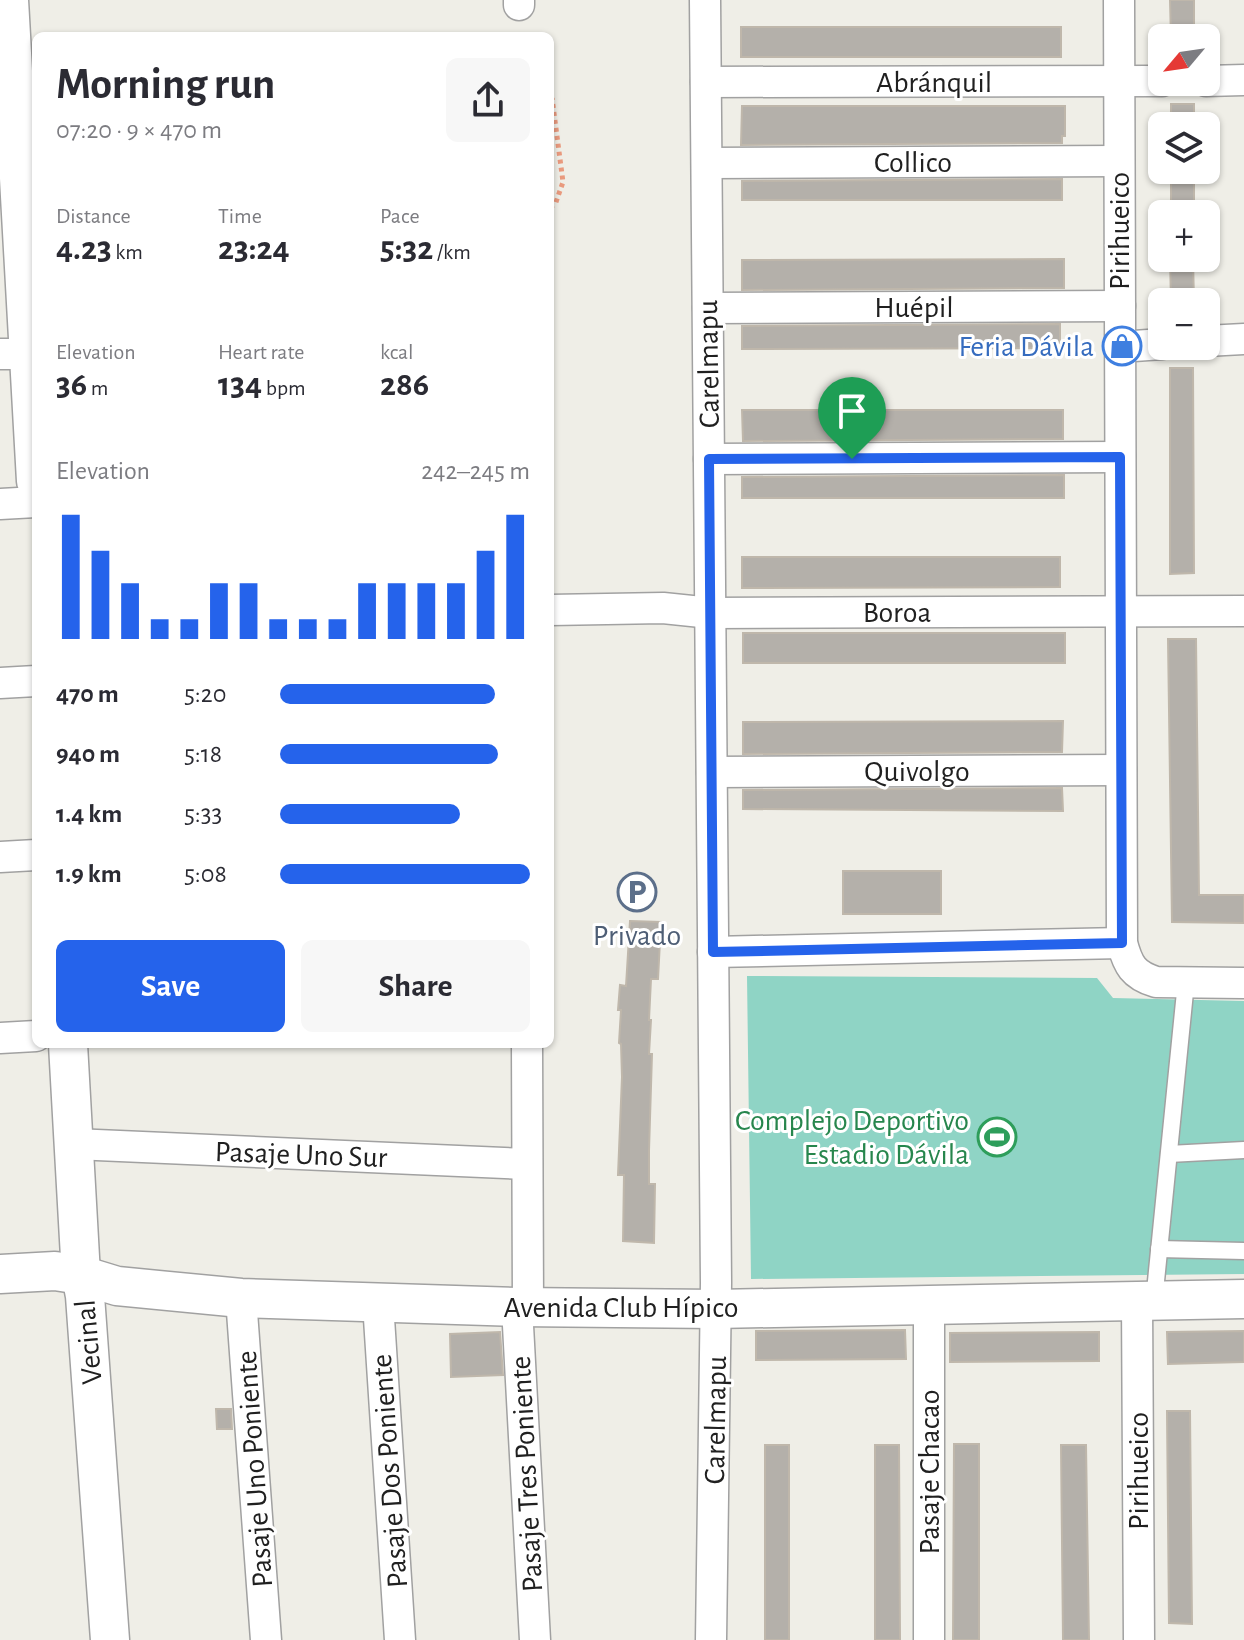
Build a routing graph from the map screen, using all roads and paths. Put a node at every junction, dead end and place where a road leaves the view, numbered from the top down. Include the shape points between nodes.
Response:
1 (9, 0) edge
2 (705, 0) edge
3 (1119, 0) edge
4 (1244, 80) edge
5 (1119, 81) junction
6 (1148, 81) edge
7 (1220, 81) edge
8 (706, 82) junction
9 (26, 106) edge
10 (554, 113) edge
11 (1119, 161) junction
12 (9, 163) edge
13 (707, 163) junction
14 (554, 205) edge
15 (1120, 306) junction
16 (708, 308) junction
17 (1244, 339) edge
18 (1220, 340) edge
19 (1148, 345) edge
20 (1120, 347) junction
21 (14, 354) edge
22 (1120, 457) junction
23 (32, 458) edge
24 (709, 459) junction
25 (32, 502) edge
26 (0, 504) edge
27 (554, 610) edge
28 (1121, 611) junction
29 (1244, 611) edge
30 (711, 613) junction
31 (32, 681) edge
32 (0, 683) edge
33 (1121, 770) junction
34 (712, 772) junction
35 (32, 855) edge
36 (0, 857) edge
37 (1122, 943) junction
38 (713, 952) junction
39 (1186, 982) junction
40 (1244, 983) edge
41 (32, 1036) edge
42 (0, 1038) edge
43 (68, 1048) edge
44 (527, 1048) edge
45 (74, 1144) junction
46 (1244, 1150) edge
47 (1169, 1154) junction
48 (527, 1164) junction
49 (1159, 1249) junction
50 (1244, 1251) edge
51 (0, 1274) edge
52 (81, 1275) junction
53 (241, 1298) junction
54 (1244, 1299) edge
55 (1146, 1301) junction
56 (378, 1303) junction
57 (929, 1305) junction
58 (522, 1307) junction
59 (716, 1309) junction
60 (110, 1640) edge
61 (266, 1640) edge
62 (400, 1640) edge
63 (535, 1640) edge
64 (711, 1640) edge
65 (929, 1640) edge
66 (1139, 1640) edge

1 - 9 street
2 - 8 street, Carelmapu
3 - 5 street, Pirihueico
4 - 7 street
5 - 6 street, Abránquil
5 - 8 street, Abránquil
5 - 11 street, Pirihueico
8 - 13 street, Carelmapu
9 - 12 street
10 - 14 path via 563,182
11 - 13 street, Collico
11 - 15 street, Pirihueico
12 - 21 street
13 - 16 street, Carelmapu
15 - 16 street, Huépil
15 - 20 street, Pirihueico
16 - 24 street, Carelmapu
17 - 18 street
19 - 20 street
20 - 22 street, Pirihueico
21 - 23 street
22 - 24 street
22 - 28 street, Pirihueico
24 - 30 street, Carelmapu
25 - 26 street
27 - 30 street, Boroa via 663,608
28 - 29 street, Boroa
28 - 30 street, Boroa
28 - 33 street, Pirihueico
30 - 34 street, Carelmapu
31 - 32 street
33 - 34 street, Quivolgo
33 - 37 street, Pirihueico
34 - 38 street, Carelmapu
35 - 36 street
37 - 38 street
37 - 39 street via 1131,969 1143,978
38 - 59 street, Carelmapu
39 - 40 street
39 - 47 lane
41 - 42 street
43 - 45 street, Vecinal
44 - 48 street, Pasaje Tres Poniente
45 - 48 street, Pasaje Uno Sur
45 - 52 street, Vecinal
46 - 47 lane
47 - 49 lane
48 - 58 street, Pasaje Tres Poniente
49 - 50 lane
49 - 55 lane
51 - 52 street, Avenida Club Hípico
52 - 53 street, Avenida Club Hípico via 117,1286
52 - 60 street, Vecinal
53 - 56 street, Avenida Club Hípico
53 - 61 street, Pasaje Uno Poniente
54 - 55 street, Avenida Club Hípico
55 - 57 street, Avenida Club Hípico
55 - 66 street, Pirihueico
56 - 58 street, Avenida Club Hípico
56 - 62 street, Pasaje Dos Poniente
57 - 59 street, Avenida Club Hípico
57 - 65 street, Pasaje Chacao
58 - 59 street, Avenida Club Hípico
58 - 63 street, Pasaje Tres Poniente
59 - 64 street, Carelmapu

